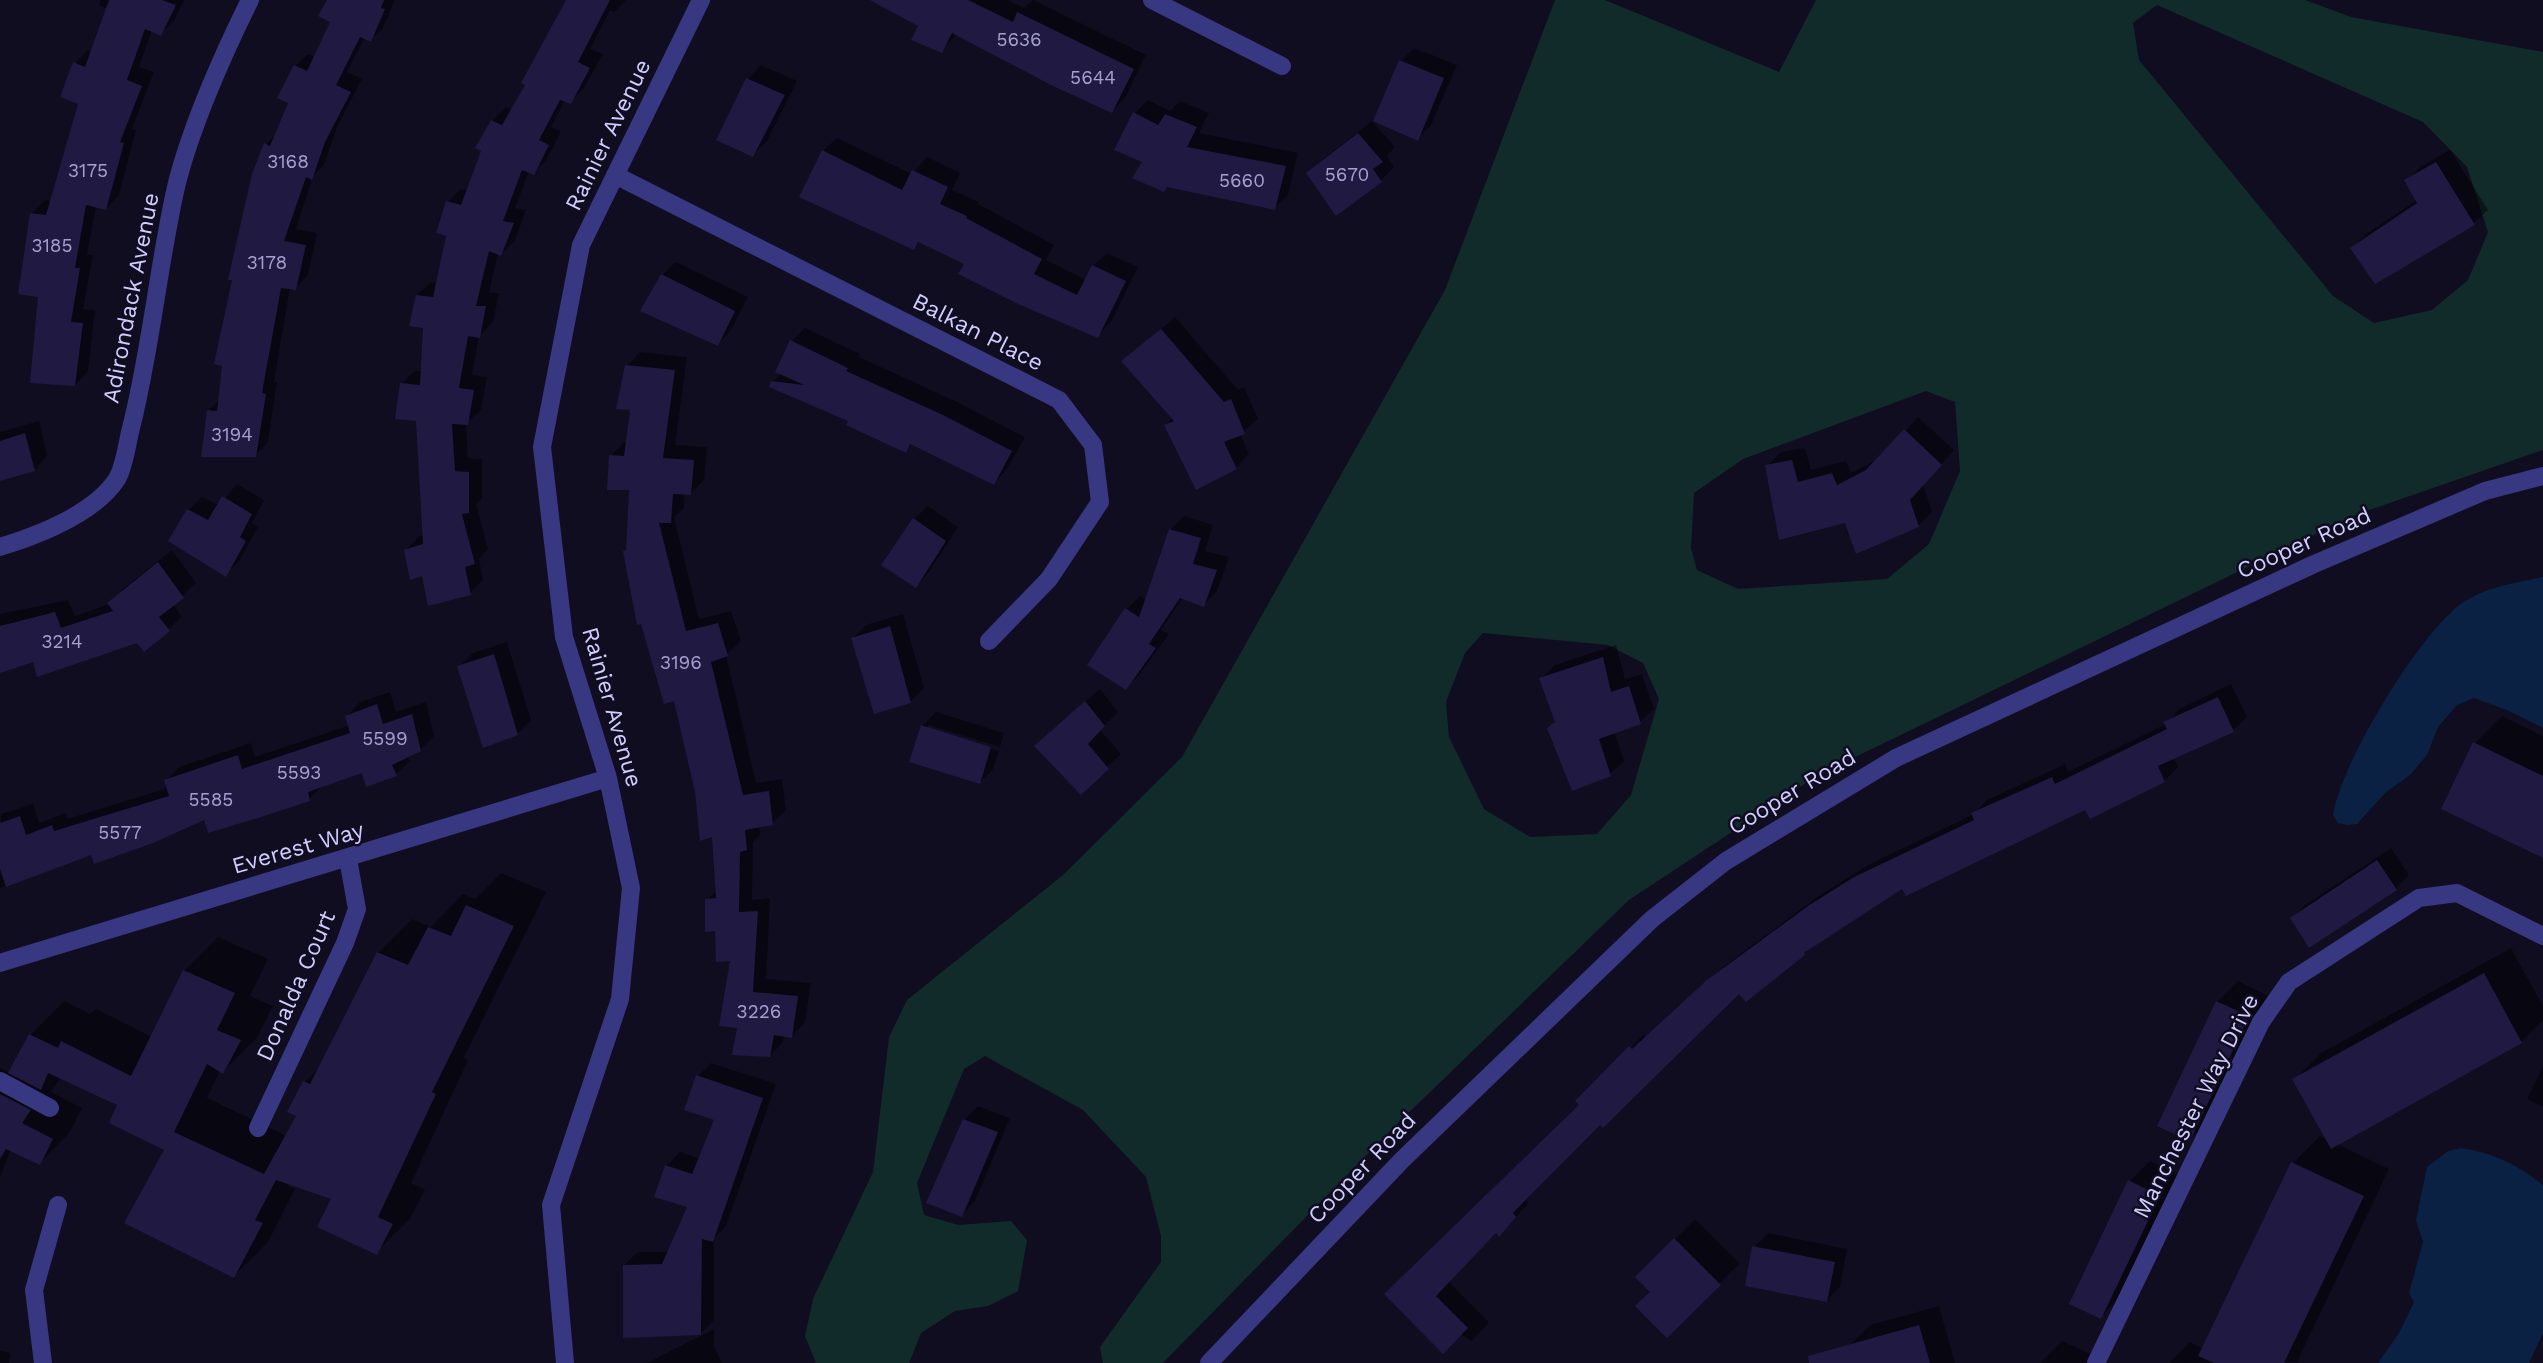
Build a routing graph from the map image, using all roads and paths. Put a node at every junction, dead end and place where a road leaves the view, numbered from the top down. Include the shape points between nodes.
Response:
1 (250, 0) edge
2 (702, 0) edge
3 (1152, 0) edge
4 (1282, 66) dead end
5 (615, 175) junction
6 (2543, 477) edge
7 (0, 547) edge
8 (989, 641) dead end
9 (608, 778) junction
10 (348, 859) junction
11 (2543, 936) edge
12 (0, 963) edge
13 (0, 1081) edge
14 (50, 1108) dead end
15 (258, 1128) dead end
16 (58, 1205) dead end
17 (43, 1363) edge
18 (565, 1363) edge
19 (1209, 1363) edge
20 (2096, 1363) edge

1 - 7 street, Adirondack Avenue via 201,113 176,188 141,389 118,477 96,504 30,538
2 - 5 street, Rainier Avenue
3 - 4 street
5 - 8 street, Balkan Place via 1059,400 1093,445 1100,502 1049,579
5 - 9 street, Rainier Avenue via 581,246 542,447 564,636
6 - 19 street, Cooper Road via 2473,496 1957,729 1896,758 1726,861 1652,919 1422,1141
9 - 10 street, Everest Way
9 - 18 street, Rainier Avenue via 631,888 620,999 551,1205
10 - 12 street, Everest Way
10 - 15 street, Donalda Court via 357,909
11 - 20 street, Manchester Way Drive via 2457,893 2419,898 2289,982 2261,1022
13 - 14 street
16 - 17 street via 34,1290

